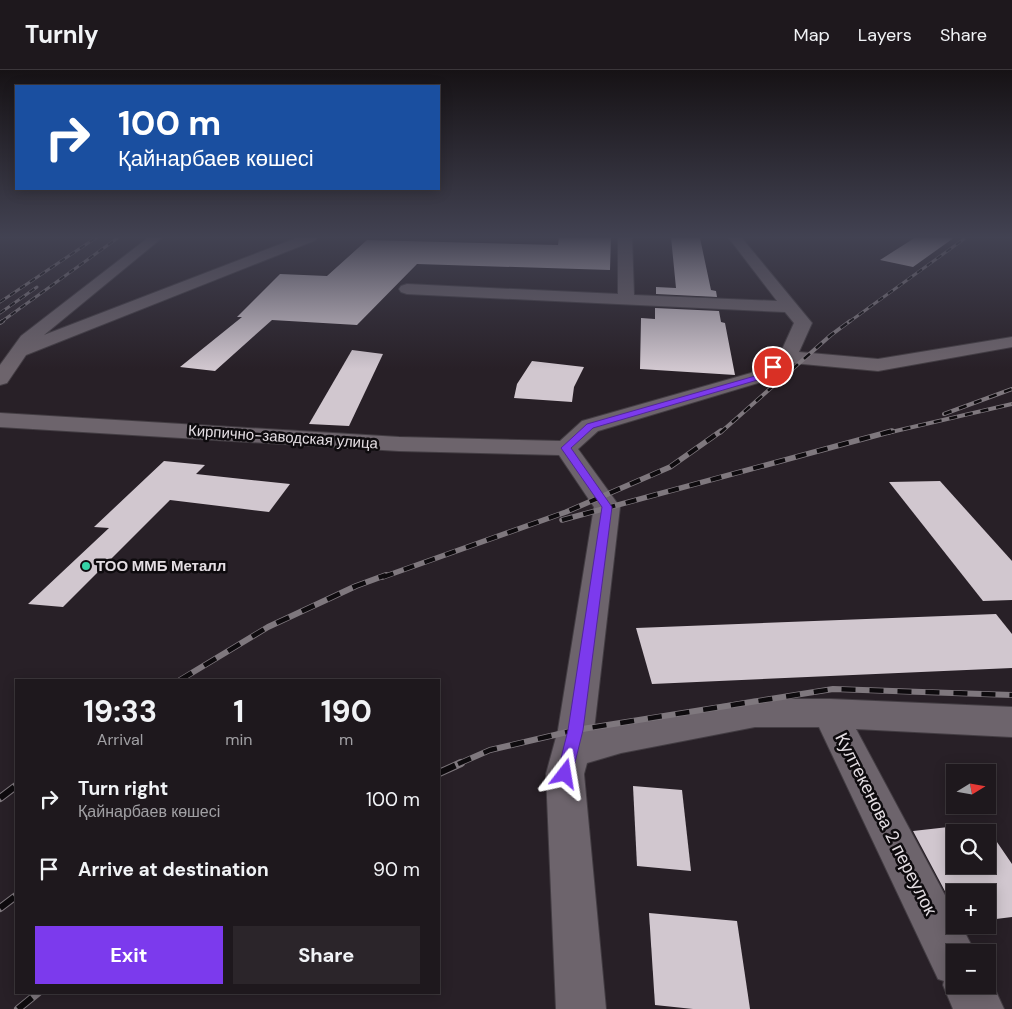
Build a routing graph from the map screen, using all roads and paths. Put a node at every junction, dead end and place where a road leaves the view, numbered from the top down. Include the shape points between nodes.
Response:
1 (102, 281) edge
2 (199, 281) edge
3 (626, 281) edge
4 (769, 281) edge
5 (407, 289) dead end
6 (626, 299) junction
7 (790, 307) junction
8 (1012, 342) edge
9 (20, 351) junction
10 (788, 357) junction
11 (0, 379) edge
12 (0, 420) edge
13 (566, 448) junction
14 (830, 713) junction
15 (1012, 722) edge
16 (568, 763) junction
17 (946, 944) edge
18 (971, 994) edge
19 (581, 1009) edge
20 (979, 1009) edge

1 - 9 street via 27,340
2 - 9 street
3 - 6 street
4 - 7 street
5 - 6 street
6 - 7 street
7 - 10 street via 803,323
8 - 10 street via 878,365
9 - 11 street
10 - 13 street via 758,377 590,426
12 - 13 street, Кирпично-заводская улица via 399,444
13 - 16 street via 607,507 576,730
14 - 15 street
14 - 16 street via 755,713 621,738
14 - 17 street, Култекенова 2 переулок
16 - 19 street
18 - 20 street

